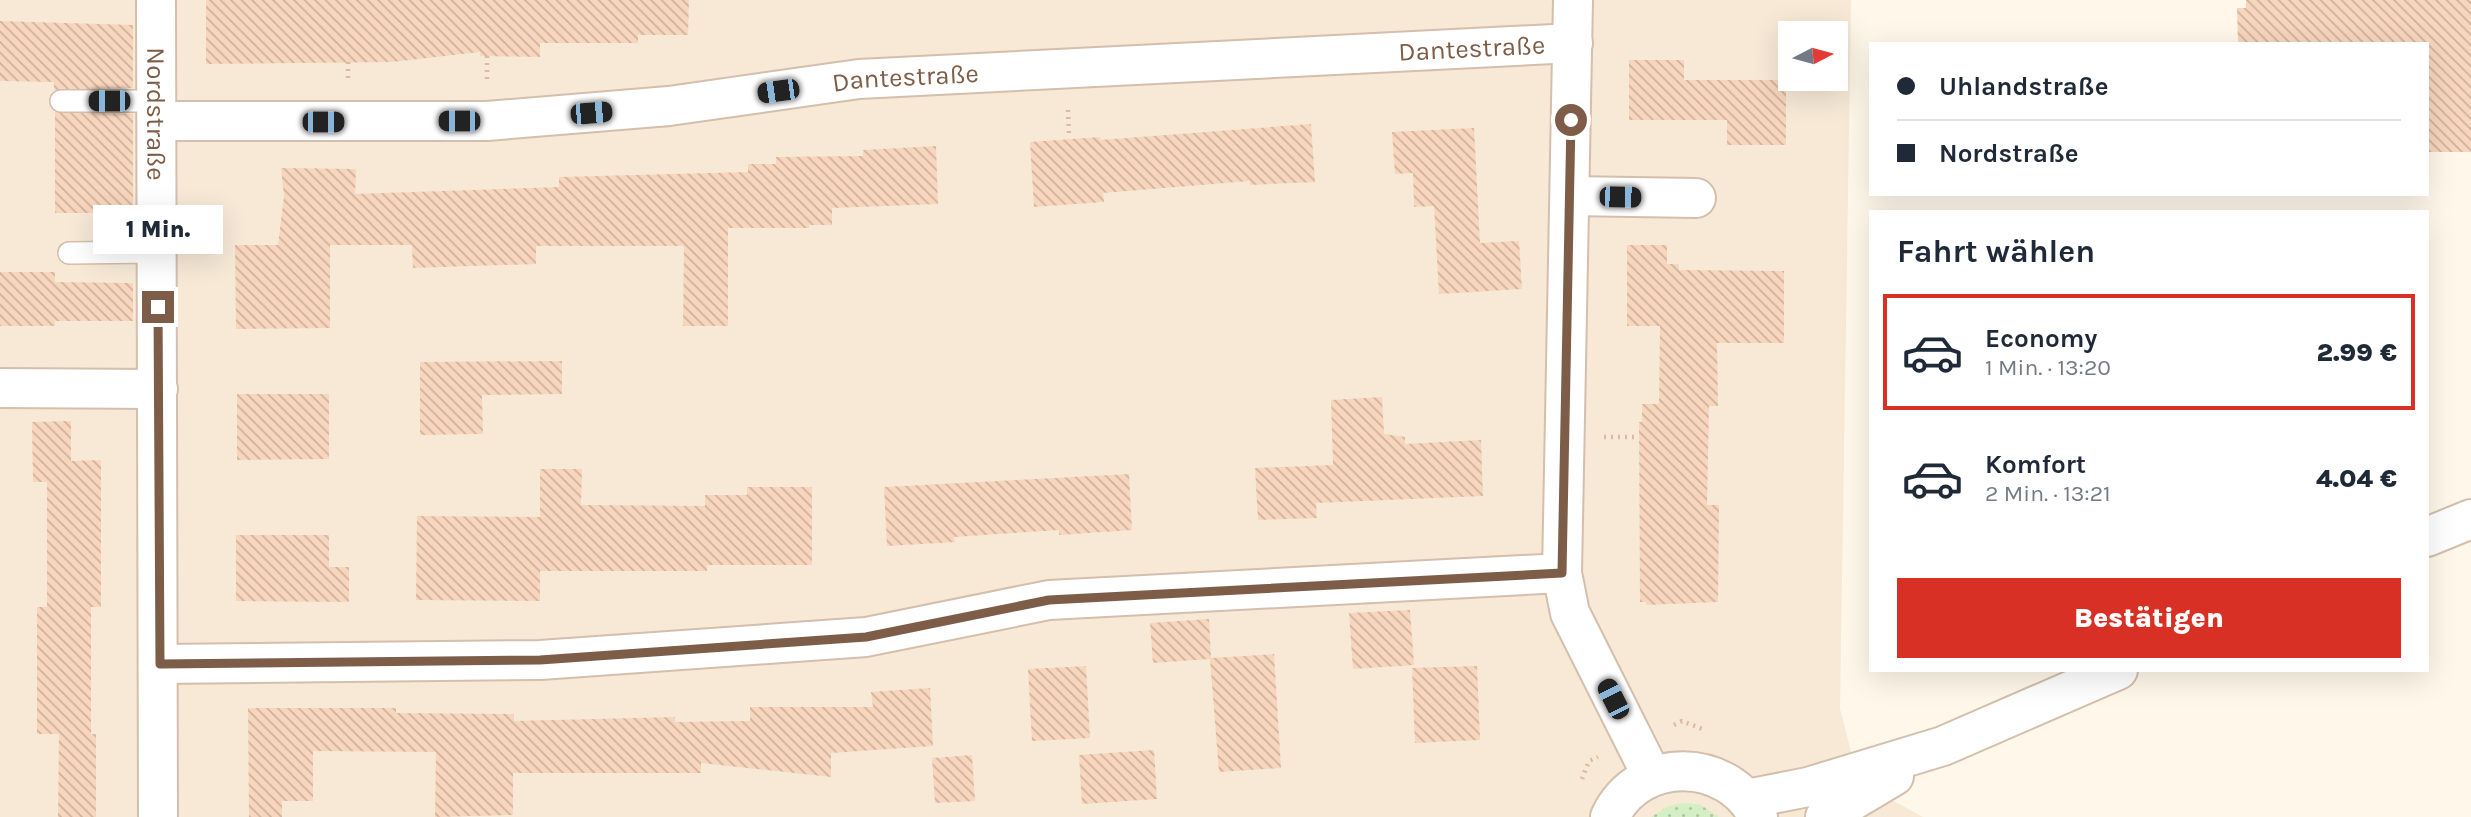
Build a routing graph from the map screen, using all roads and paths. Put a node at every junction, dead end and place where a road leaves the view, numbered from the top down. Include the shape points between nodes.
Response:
1 (156, 0) edge
2 (1573, 0) edge
3 (1573, 43) junction
4 (61, 101) dead end
5 (157, 111) junction
6 (1570, 196) junction
7 (1696, 198) dead end
8 (157, 252) junction
9 (69, 253) dead end
10 (0, 388) edge
11 (158, 389) junction
12 (2471, 519) edge
13 (2429, 536) edge
14 (1562, 573) junction
15 (160, 664) junction
16 (2113, 672) edge
17 (1717, 734) dead end
18 (1635, 742) junction
19 (1943, 746) junction
20 (1652, 776) junction
21 (1580, 786) dead end
22 (1753, 808) edge
23 (158, 817) edge
24 (1610, 817) edge
25 (1825, 817) edge

1 - 5 street, Nordstraße
2 - 3 street
3 - 5 street, Dantestraße via 859,79 669,106 487,121
3 - 6 street
4 - 5 lane
5 - 8 street, Nordstraße
6 - 7 street
6 - 14 street
8 - 9 lane
8 - 11 street, Nordstraße
10 - 11 street
11 - 15 street, Nordstraße
12 - 13 street
14 - 15 street via 1049,600 866,637 540,660
14 - 18 street via 1570,613
15 - 23 street, Nordstraße
16 - 19 street
17 - 18 path via 1682,721
18 - 20 street
18 - 21 path via 1589,761
19 - 22 street
19 - 25 street
20 - 22 street via 1677,770 1703,772 1727,782
20 - 24 street via 1631,788

